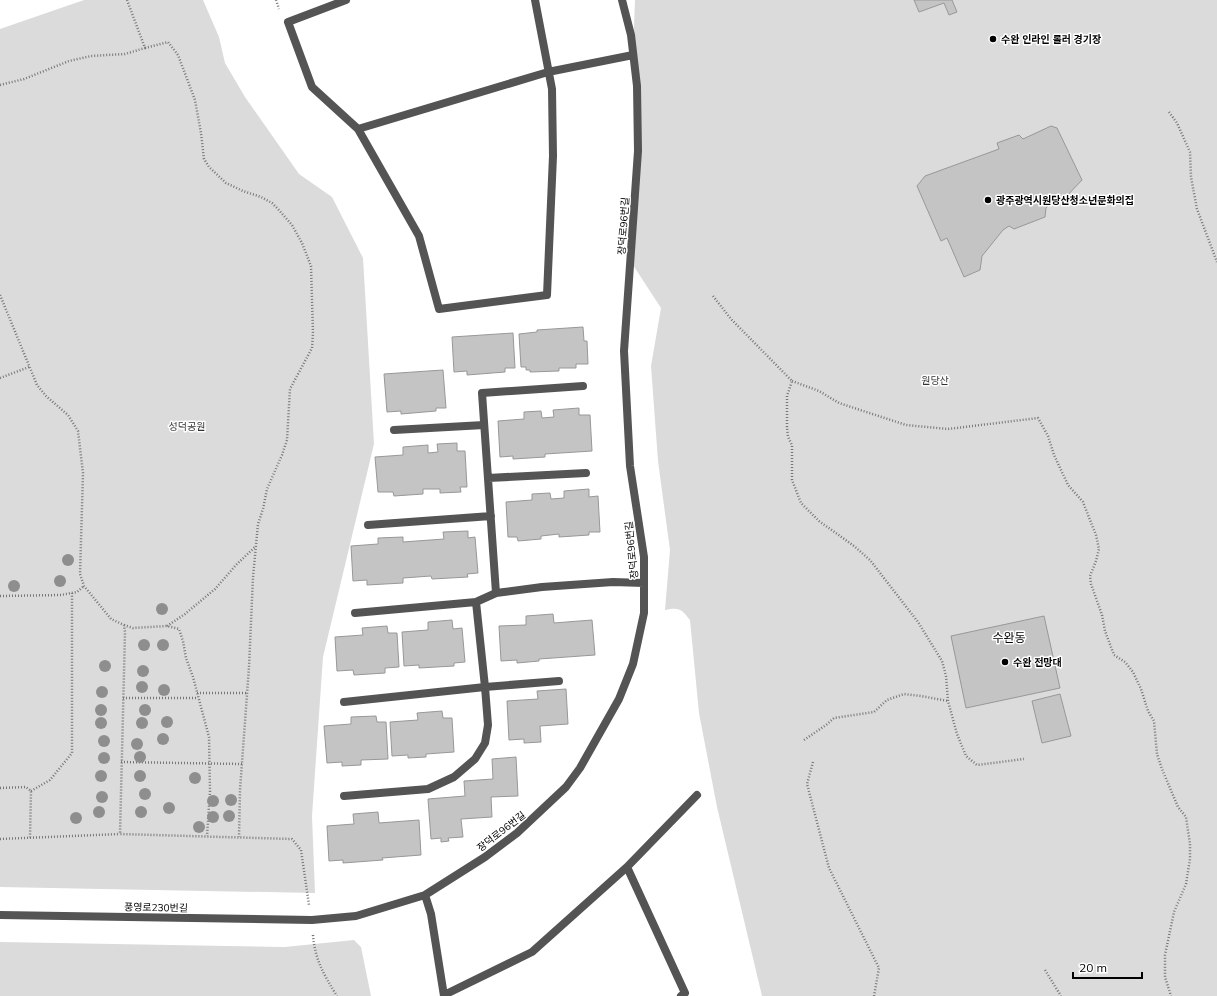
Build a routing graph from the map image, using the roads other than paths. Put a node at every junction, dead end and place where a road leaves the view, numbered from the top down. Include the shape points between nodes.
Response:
1 (346, 0) edge
2 (535, 0) edge
3 (622, 0) edge
4 (633, 55) junction
5 (548, 72) junction
6 (358, 130) junction
7 (583, 386) dead end
8 (484, 425) junction
9 (394, 430) dead end
10 (586, 474) dead end
11 (488, 478) junction
12 (490, 516) junction
13 (368, 525) dead end
14 (644, 583) junction
15 (496, 593) junction
16 (476, 602) junction
17 (355, 613) dead end
18 (558, 681) dead end
19 (485, 686) junction
20 (344, 702) dead end
21 (697, 795) dead end
22 (344, 796) dead end
23 (628, 867) junction
24 (425, 895) junction
25 (0, 915) edge
26 (312, 920) joint
27 (444, 996) edge
28 (681, 996) edge

1 - 6 street via 288,22 312,88
2 - 5 street
3 - 4 street, 장덕로96번길
4 - 5 street
4 - 14 street, 장덕로96번길 via 637,86 638,151 624,351 630,466 644,558
5 - 6 street
5 - 6 street via 552,89 553,156 546,295 439,309 419,236
7 - 8 street via 482,393
8 - 9 street
8 - 11 street
10 - 11 street
11 - 12 street
12 - 13 street
12 - 15 street
14 - 15 street via 613,582
14 - 24 street, 장덕로96번길 via 644,613 634,664 619,699 580,768 566,787 517,833 486,857
15 - 16 street
16 - 17 street
16 - 19 street
18 - 19 street
19 - 20 street
19 - 22 street via 488,725 485,743 475,759 454,777 428,789
21 - 23 street
23 - 27 street via 532,952
23 - 28 street via 685,993
24 - 26 street, 장덕로96번길 via 356,916
24 - 27 street via 431,914
25 - 26 street, 풍영로230번길

